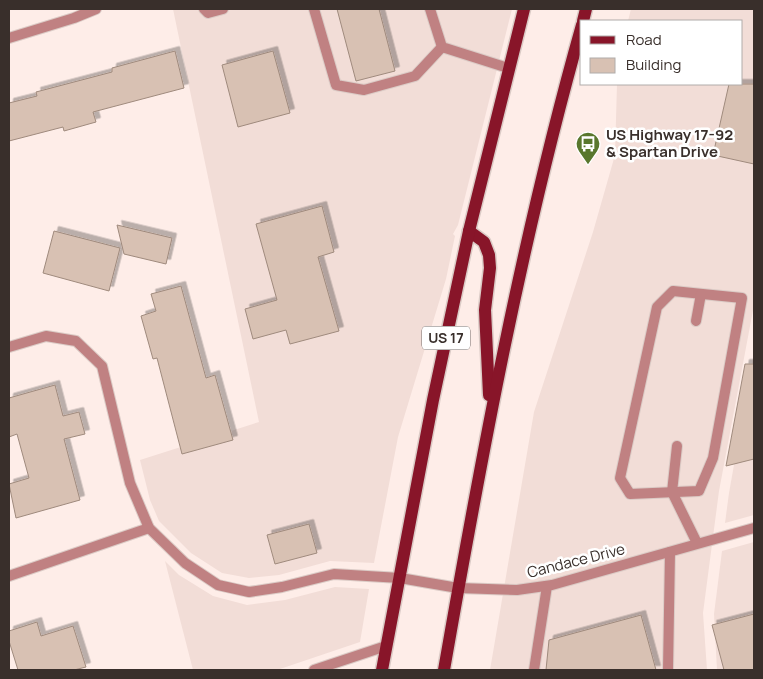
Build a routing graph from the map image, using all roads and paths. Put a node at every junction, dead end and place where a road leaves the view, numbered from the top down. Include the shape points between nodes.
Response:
1 (96, 9) edge
2 (204, 9) edge
3 (223, 9) edge
4 (314, 9) edge
5 (430, 9) edge
6 (524, 9) edge
7 (580, 31) edge
8 (9, 38) edge
9 (442, 47) junction
10 (508, 68) junction
11 (469, 231) junction
12 (701, 294) junction
13 (696, 320) dead end
14 (9, 347) edge
15 (490, 413) junction
16 (677, 446) dead end
17 (672, 492) junction
18 (149, 528) junction
19 (754, 528) edge
20 (697, 543) junction
21 (670, 552) junction
22 (9, 576) edge
23 (400, 578) junction
24 (547, 586) junction
25 (458, 588) junction
26 (386, 646) junction
27 (314, 670) edge
28 (382, 670) edge
29 (444, 670) edge
30 (534, 670) edge
31 (668, 670) edge

1 - 8 street
2 - 3 street via 208,13
4 - 9 street via 336,85 364,90 414,76
5 - 9 street
6 - 10 main road, US 17
7 - 15 main road via 532,219
9 - 10 street
10 - 11 main road, US 17
11 - 15 main road via 484,242 489,256 485,310
11 - 23 main road, US 17
12 - 13 street
12 - 17 street via 742,298 714,458 699,491
12 - 17 street via 674,290 657,308 620,478 630,494
14 - 18 street via 46,336 76,341 102,366 130,483
15 - 25 main road
16 - 17 street
17 - 20 street
18 - 22 street
18 - 23 street, Candace Drive via 185,564 218,585 249,592 282,588 334,574
19 - 20 street, Candace Drive
20 - 21 street, Candace Drive
21 - 24 street, Candace Drive
21 - 31 street
23 - 25 street, Candace Drive
23 - 26 main road, US 17
24 - 25 street, Candace Drive via 517,590
24 - 30 street
25 - 29 main road
26 - 27 street
26 - 28 main road, US 17

